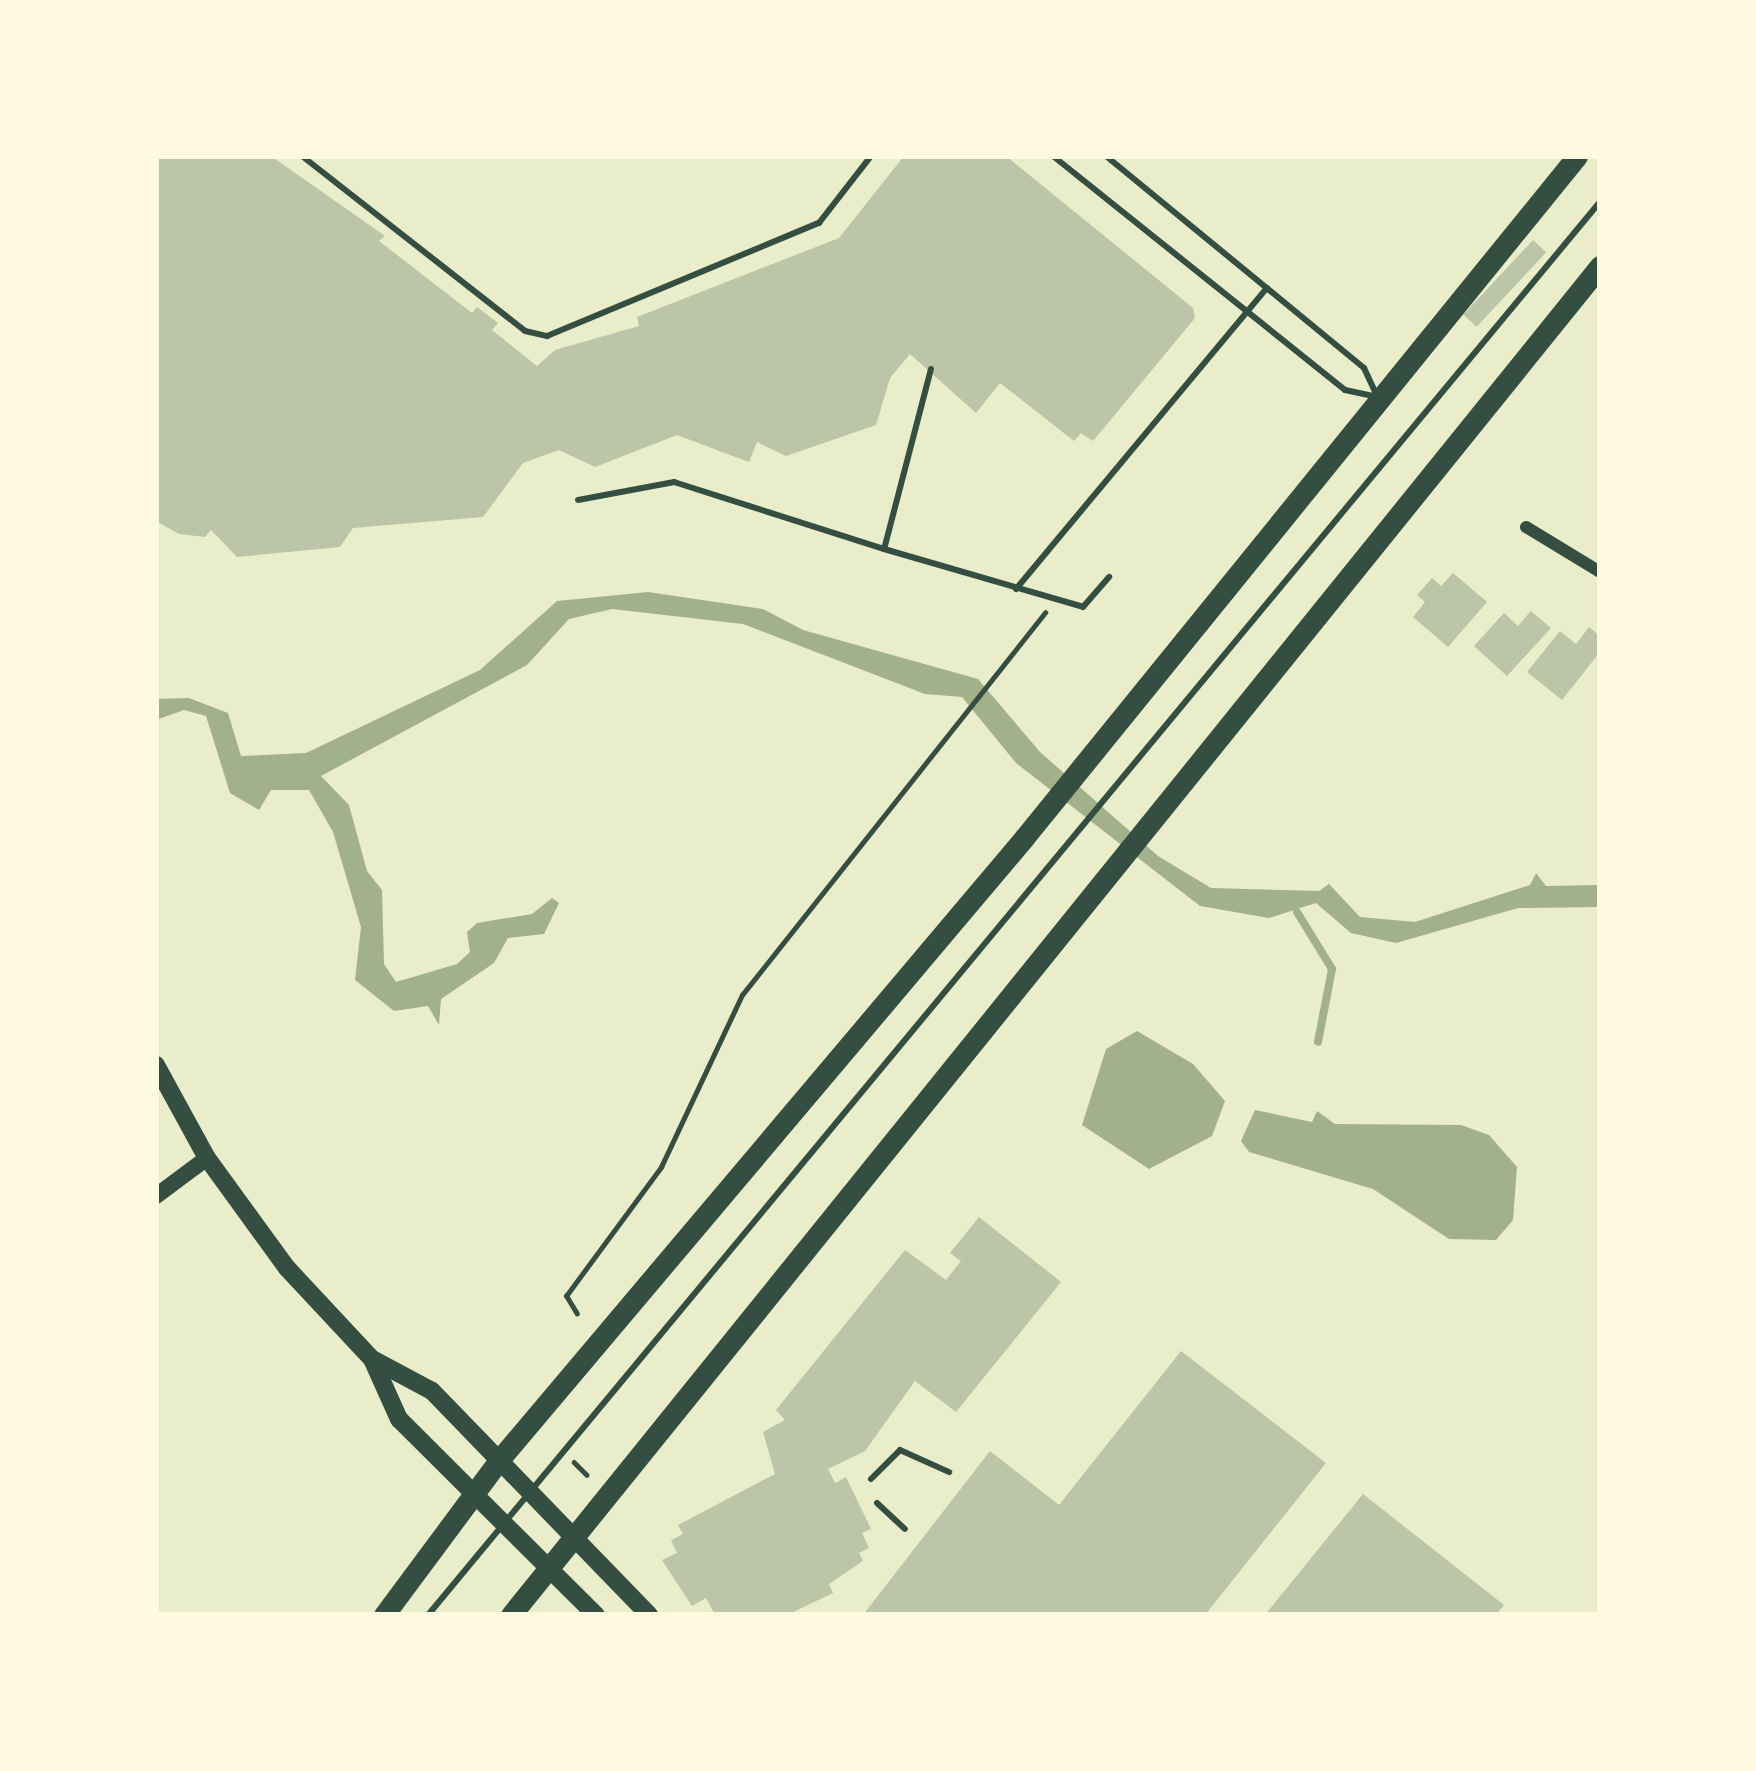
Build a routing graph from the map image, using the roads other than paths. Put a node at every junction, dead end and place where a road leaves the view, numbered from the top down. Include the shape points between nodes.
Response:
1 (302, 156) edge
2 (871, 156) edge
3 (1053, 156) edge
4 (1106, 156) edge
5 (1577, 156) edge
6 (1600, 202) edge
7 (1600, 266) edge
8 (1267, 288) junction
9 (1248, 312) junction
10 (931, 369) dead end
11 (1377, 397) junction
12 (578, 500) dead end
13 (1526, 526) dead end
14 (884, 549) junction
15 (1600, 572) edge
16 (1109, 577) dead end
17 (1016, 589) junction
18 (156, 1065) edge
19 (207, 1158) junction
20 (156, 1196) edge
21 (372, 1359) junction
22 (500, 1460) junction
23 (949, 1472) dead end
24 (871, 1479) dead end
25 (527, 1488) junction
26 (476, 1495) junction
27 (877, 1503) dead end
28 (501, 1520) junction
29 (905, 1528) dead end
30 (569, 1534) junction
31 (545, 1567) junction
32 (384, 1615) edge
33 (428, 1615) edge
34 (511, 1615) edge
35 (596, 1615) edge
36 (649, 1615) edge

1 - 2 lane via 525,331 548,336 819,223
3 - 9 lane
4 - 8 lane
5 - 11 main road
6 - 25 lane
7 - 30 main road via 1099,894
8 - 9 lane
8 - 11 lane via 1364,368
9 - 11 lane via 1346,390
9 - 17 lane
10 - 14 lane
11 - 22 main road via 1024,838
12 - 14 lane via 674,482
13 - 15 street
14 - 17 lane
16 - 17 lane via 1084,607
18 - 19 main road
19 - 20 street
19 - 21 main road via 248,1222
21 - 22 main road via 432,1391
21 - 26 main road via 399,1419
22 - 25 main road
22 - 26 main road
23 - 24 lane via 900,1450
25 - 28 lane
25 - 30 main road
26 - 28 main road
26 - 32 main road
27 - 29 lane
28 - 31 main road
28 - 33 lane
30 - 31 main road
30 - 36 main road
31 - 34 main road
31 - 35 main road

